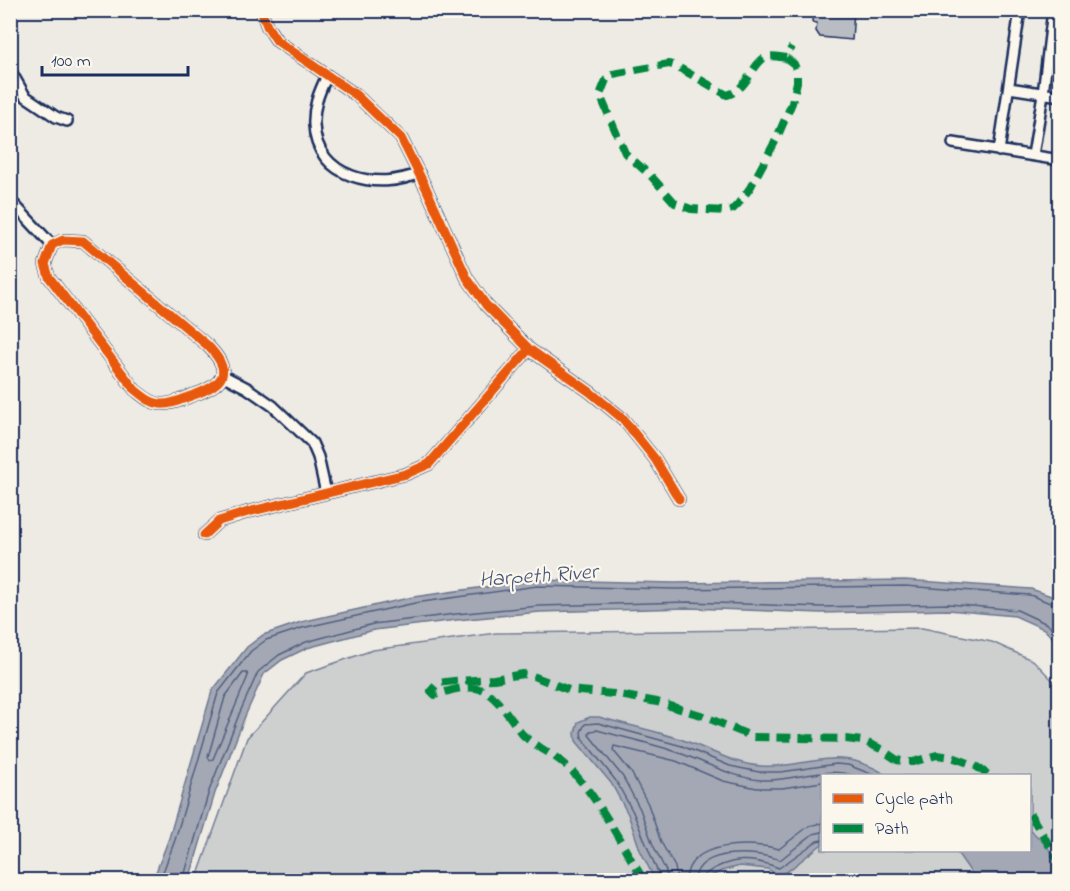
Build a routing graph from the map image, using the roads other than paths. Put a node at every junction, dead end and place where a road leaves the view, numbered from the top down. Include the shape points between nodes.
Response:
1 (261, 10) edge
2 (1020, 10) edge
3 (1053, 10) edge
4 (10, 70) edge
5 (327, 76) junction
6 (1009, 88) junction
7 (1043, 94) junction
8 (1059, 96) edge
9 (67, 122) dead end
10 (953, 143) dead end
11 (999, 151) junction
12 (1033, 155) junction
13 (1059, 160) edge
14 (419, 173) junction
15 (10, 200) edge
16 (52, 245) junction
17 (529, 349) junction
18 (222, 375) junction
19 (326, 493) junction
20 (679, 500) dead end
21 (204, 534) dead end

1 - 5 street via 277,41
2 - 6 street
3 - 7 street
4 - 9 street via 25,96
5 - 14 street via 385,121 401,138
5 - 14 street via 317,102 314,128 320,149 333,166 365,181 405,179
6 - 7 street
6 - 11 street
7 - 8 street
7 - 12 street
10 - 11 street
11 - 12 street
12 - 13 street
14 - 17 street via 467,278 486,305
15 - 16 street
16 - 18 street via 63,240 83,242 107,259 219,357
16 - 18 street via 45,264 49,277 135,390 160,404 175,402 210,390
17 - 19 street via 429,464 406,474
17 - 20 street via 623,419 655,459
18 - 19 street via 264,400 312,443
19 - 21 street via 219,520

